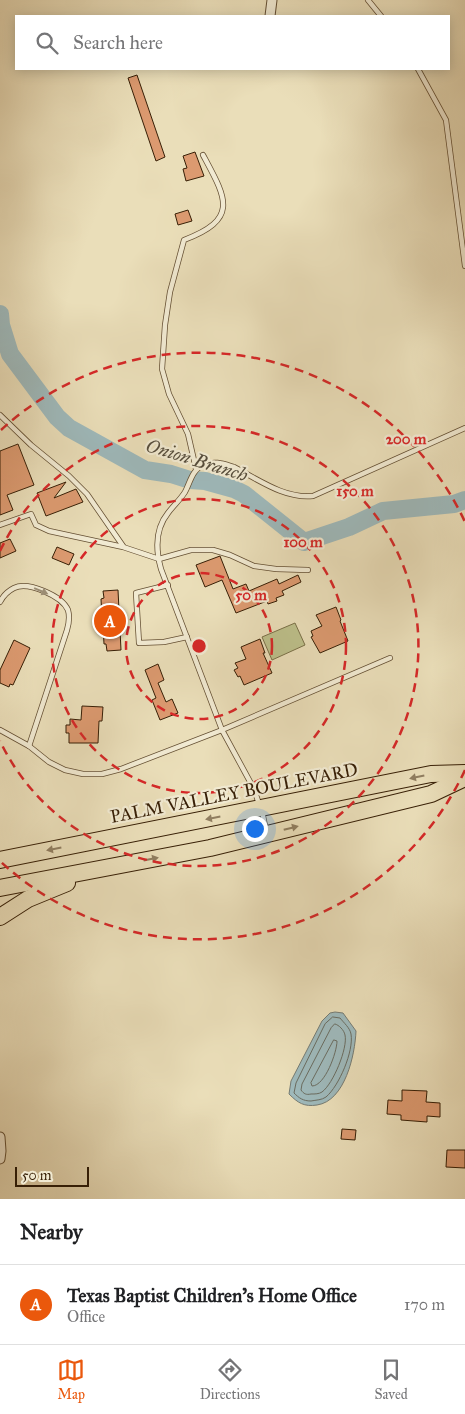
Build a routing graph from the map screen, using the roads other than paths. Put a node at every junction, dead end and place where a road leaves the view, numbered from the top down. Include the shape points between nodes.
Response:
1 (272, 0) edge
2 (368, 0) edge
3 (270, 15) edge
4 (380, 15) edge
5 (419, 70) edge
6 (203, 155) dead end
7 (465, 266) edge
8 (0, 415) edge
9 (465, 428) edge
10 (196, 470) junction
11 (0, 525) edge
12 (123, 547) junction
13 (158, 559) junction
14 (308, 570) dead end
15 (168, 585) junction
16 (0, 602) edge
17 (187, 637) junction
18 (390, 658) dead end
19 (0, 730) edge
20 (222, 730) junction
21 (29, 746) junction
22 (465, 773) edge
23 (465, 778) edge
24 (261, 808) junction
25 (267, 834) junction
26 (4, 859) edge
27 (125, 864) junction
28 (0, 888) edge
29 (0, 917) edge
30 (0, 1137) edge
31 (0, 1160) edge

1 - 3 street
2 - 4 lane
5 - 7 lane via 446,120
6 - 10 lane via 221,194 223,211 217,223 184,240 170,292 162,355 165,383 188,434
8 - 12 lane via 87,494
9 - 10 lane via 313,496 288,495 224,464 215,462
10 - 13 lane via 184,494 161,526
11 - 12 lane via 31,514 36,525 49,531
12 - 13 lane
13 - 14 lane via 192,550 213,550 254,566
13 - 15 lane
15 - 17 lane
15 - 17 lane via 136,593 139,643
16 -> 21 lane via 14,588 27,586 60,600 68,610 67,630
17 - 20 lane
18 - 20 lane
19 - 21 lane
20 - 21 lane via 102,774 65,770
20 - 24 lane
22 -> 24 highway, PALM VALLEY BOULEVARD via 431,774
25 -> 23 highway via 431,794
24 - 25 lane
24 -> 26 highway, PALM VALLEY BOULEVARD
27 -> 25 highway
27 - 28 highway
27 - 29 highway via 45,891
30 - 31 street

